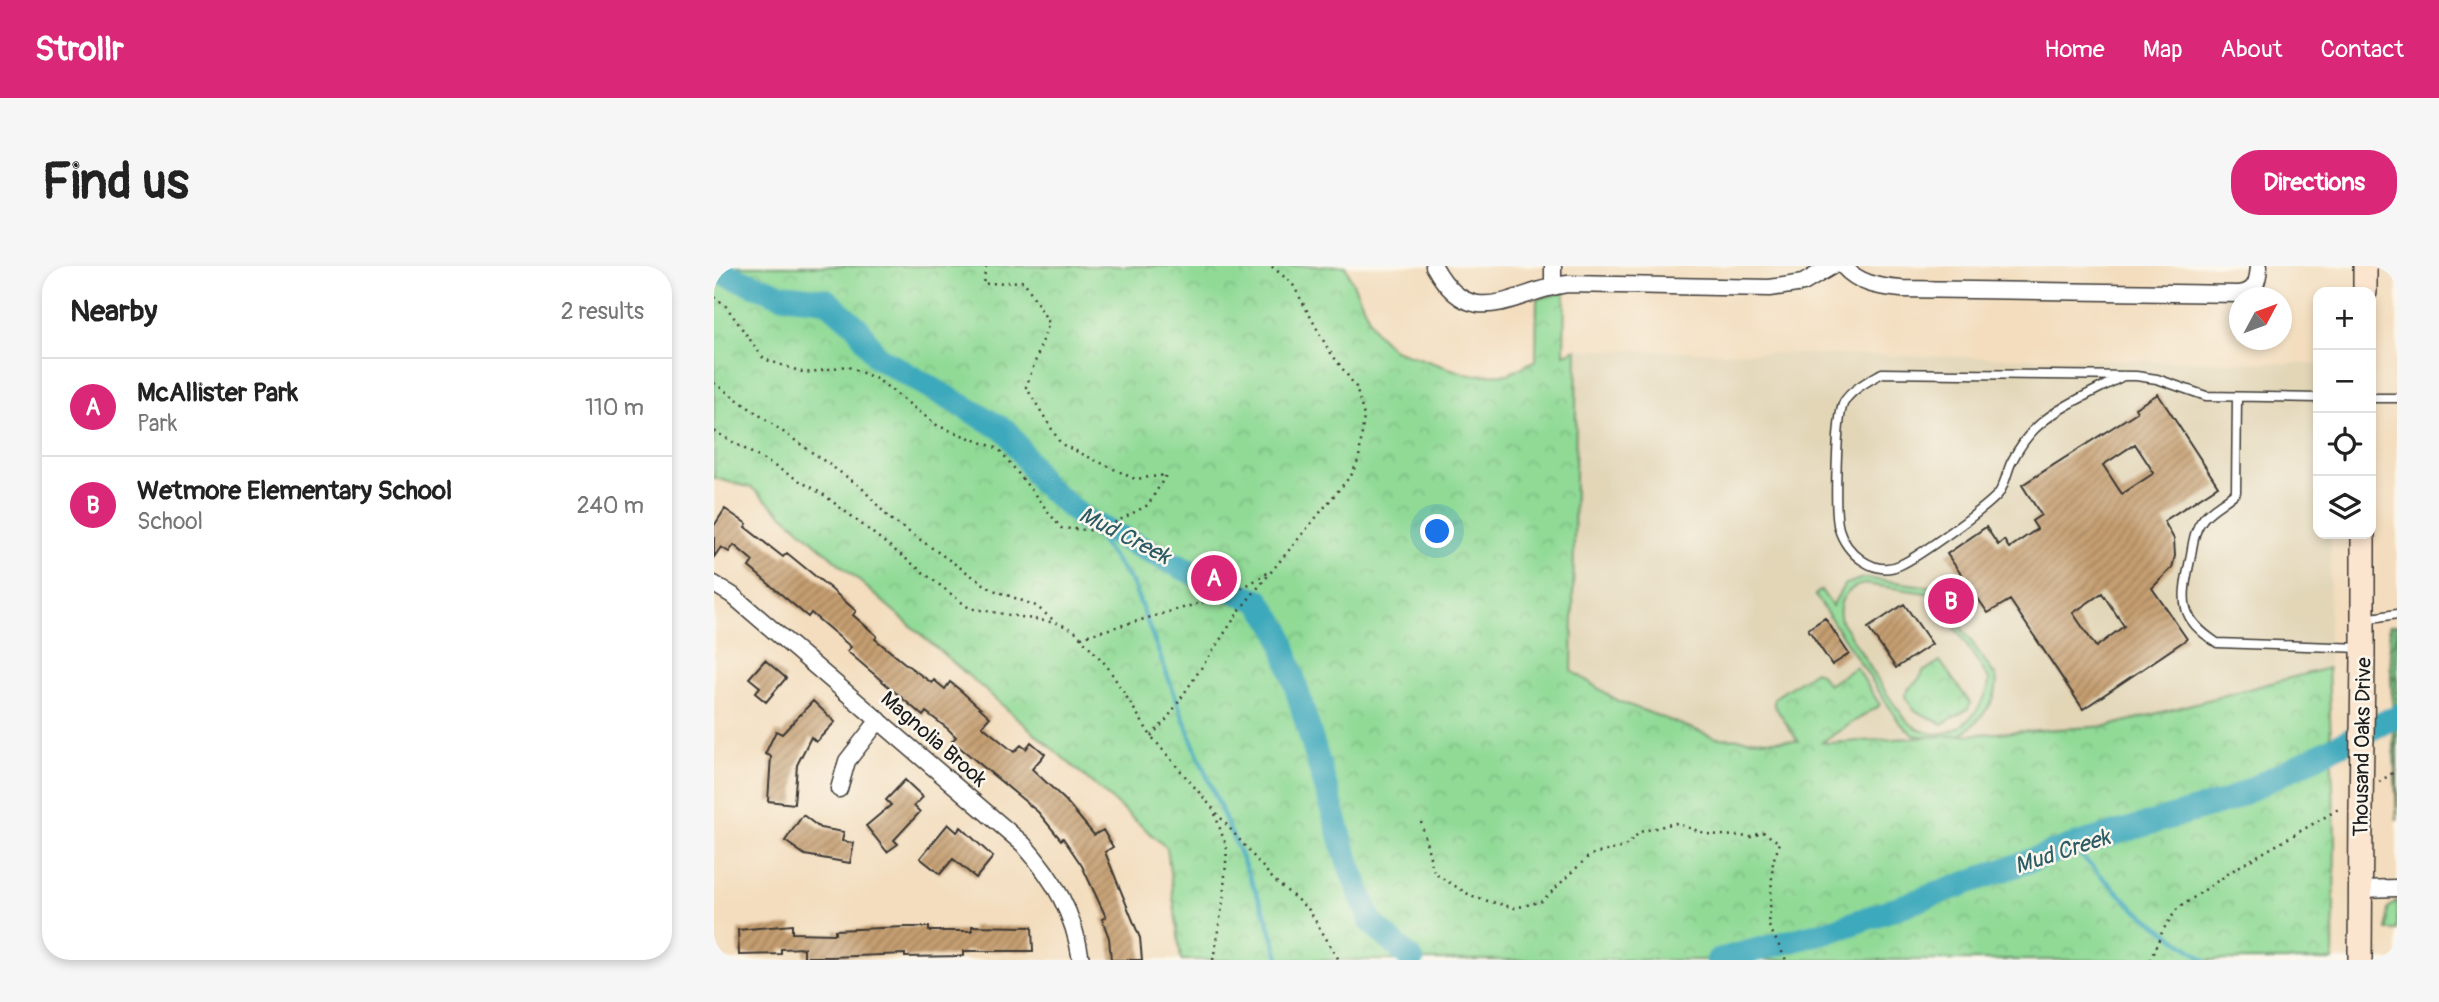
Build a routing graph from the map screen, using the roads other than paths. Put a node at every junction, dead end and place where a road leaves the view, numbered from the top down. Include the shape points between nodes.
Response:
1 (1434, 266) edge
2 (1553, 266) edge
3 (1832, 266) edge
4 (1843, 266) edge
5 (2259, 266) edge
6 (2365, 266) edge
7 (1553, 285) junction
8 (2365, 287) edge
9 (2123, 376) junction
10 (2237, 398) junction
11 (2313, 398) edge
12 (2376, 398) edge
13 (2397, 398) edge
14 (2363, 539) edge
15 (714, 584) edge
16 (2397, 614) edge
17 (2363, 619) junction
18 (2363, 654) junction
19 (879, 720) junction
20 (839, 789) dead end
21 (2397, 888) edge
22 (2360, 889) junction
23 (1081, 960) edge
24 (2360, 960) edge

1 - 7 street via 1451,289 1482,304 1507,303
2 - 7 street
3 - 7 street via 1803,283 1770,288
4 - 5 street via 1871,285 1901,289 2239,294 2254,288
6 - 8 main road
9 - 9 lane via 1882,373 1865,383 1844,402 1839,426 1838,527 1845,543 1860,560 1879,568 1899,566 1999,493 2011,463 2041,423
9 - 10 lane via 2158,379 2206,397
10 - 11 lane
10 - 18 lane via 2236,492 2204,516 2196,530 2182,598 2186,612 2198,631 2217,643
12 - 13 lane
14 - 17 main road, Thousand Oaks Drive
15 - 19 street, Magnolia Brook
16 - 17 lane
17 - 18 main road, Thousand Oaks Drive
18 - 22 main road, Thousand Oaks Drive, bridge via 2352,809
19 - 20 street via 847,761
19 - 23 street, Magnolia Brook via 1045,868 1072,918
21 - 22 street
22 - 24 main road, Thousand Oaks Drive

